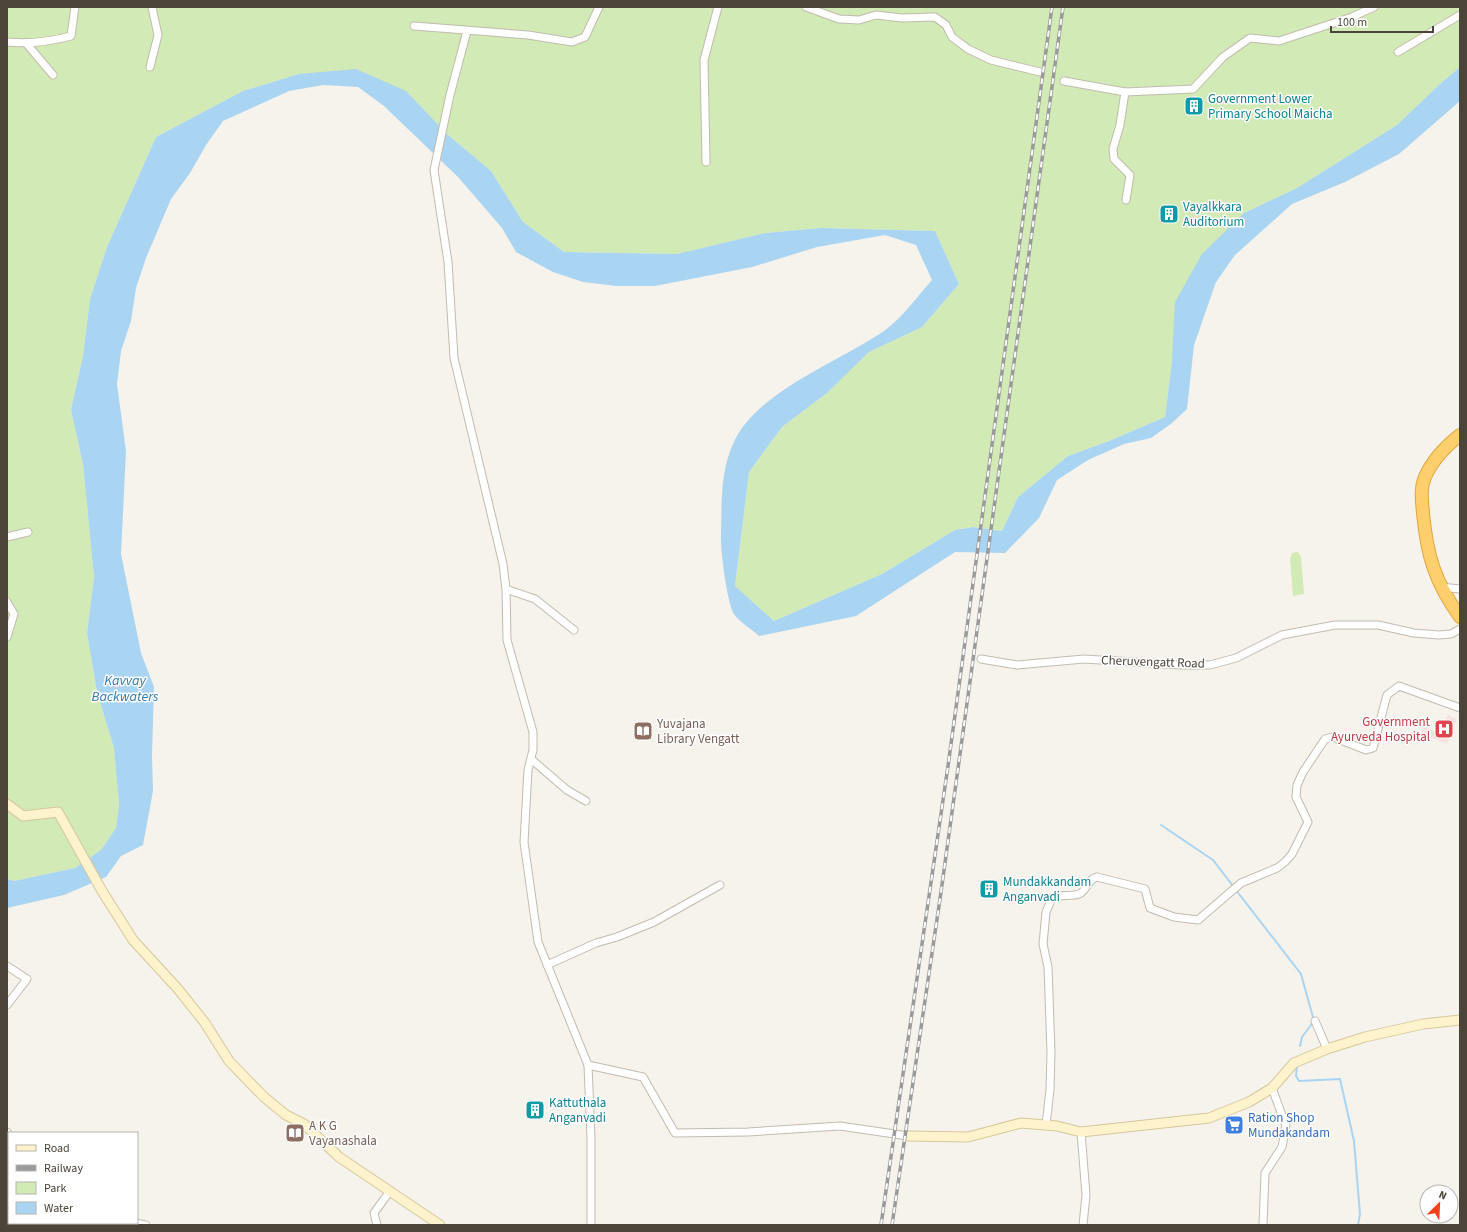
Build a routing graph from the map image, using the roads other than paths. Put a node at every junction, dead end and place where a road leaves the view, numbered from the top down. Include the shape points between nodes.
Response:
1 (74, 7) edge
2 (152, 7) edge
3 (599, 7) edge
4 (718, 7) edge
5 (806, 7) edge
6 (1374, 7) edge
7 (1460, 15) edge
8 (414, 26) dead end
9 (467, 31) junction
10 (7, 42) edge
11 (26, 43) junction
12 (1398, 52) dead end
13 (150, 67) dead end
14 (1040, 72) dead end
15 (52, 75) dead end
16 (1064, 81) dead end
17 (1125, 92) junction
18 (706, 162) dead end
19 (1126, 200) dead end
20 (1460, 435) edge
21 (28, 532) dead end
22 (7, 536) edge
23 (1441, 587) junction
24 (506, 589) junction
25 (1460, 589) edge
26 (7, 602) edge
27 (1460, 617) edge
28 (1460, 629) edge
29 (574, 630) dead end
30 (7, 637) edge
31 (981, 659) dead end
32 (1460, 708) edge
33 (531, 759) junction
34 (586, 801) dead end
35 (7, 804) edge
36 (720, 885) dead end
37 (548, 965) junction
38 (7, 966) edge
39 (7, 1005) edge
40 (1460, 1020) edge
41 (1315, 1021) dead end
42 (1327, 1049) junction
43 (588, 1065) junction
44 (1272, 1088) junction
45 (1046, 1125) junction
46 (1081, 1132) junction
47 (908, 1136) joint
48 (390, 1191) junction
49 (377, 1225) edge
50 (440, 1225) edge
51 (591, 1225) edge
52 (1083, 1225) edge
53 (1263, 1225) edge

1 - 11 street via 71,36
2 - 13 street via 158,35
3 - 9 street via 585,37 572,42 528,35
4 - 18 street via 704,60
5 - 14 street via 839,19 859,20 876,15 902,18 935,17 946,25 952,37 968,49 991,60
6 - 17 street via 1352,17 1279,41 1250,38 1223,57 1193,89
7 - 12 street
8 - 9 street via 460,28
9 - 24 street via 434,170 448,262 454,358 503,564
10 - 11 street
11 - 15 street
16 - 17 street
17 - 19 street via 1113,149 1114,159 1130,175
20 - 23 highway via 1435,460 1425,478 1421,496 1425,539
21 - 22 street
23 - 25 street
23 - 27 highway
24 - 29 street via 535,599
24 - 33 street via 507,640 533,732
26 - 30 street via 14,614
28 - 31 street, Cheruvengatt Road via 1452,634 1439,635 1414,633 1378,625 1335,625 1282,635 1236,658 1210,665 1084,659 1017,666
32 - 45 street via 1399,686 1387,695 1373,748 1366,750 1332,737 1325,739 1298,780 1296,797 1308,822 1292,854 1277,868 1238,886 1198,920 1161,913 1150,908 1145,889 1097,877 1092,878 1083,892 1052,898 1046,912 1043,944 1048,967 1051,1052
33 - 34 street via 567,790
33 - 37 street via 528,770 524,842 538,942
35 - 48 street via 23,816 58,812 133,940 205,1023 229,1061 286,1115 304,1124 339,1157
36 - 37 street via 654,922 596,943
37 - 43 street
38 - 39 street via 27,978
40 - 42 street via 1423,1024 1365,1037
41 - 42 street
42 - 44 street via 1294,1063
43 - 47 street via 643,1077 675,1133 748,1132 840,1126
43 - 51 street via 592,1137
44 - 46 street via 1249,1102 1209,1118
44 - 53 street via 1286,1126 1282,1147 1265,1173
45 - 46 street
45 - 47 street via 1021,1123 968,1137
46 - 52 street via 1086,1195
48 - 49 street via 374,1213
48 - 50 street

